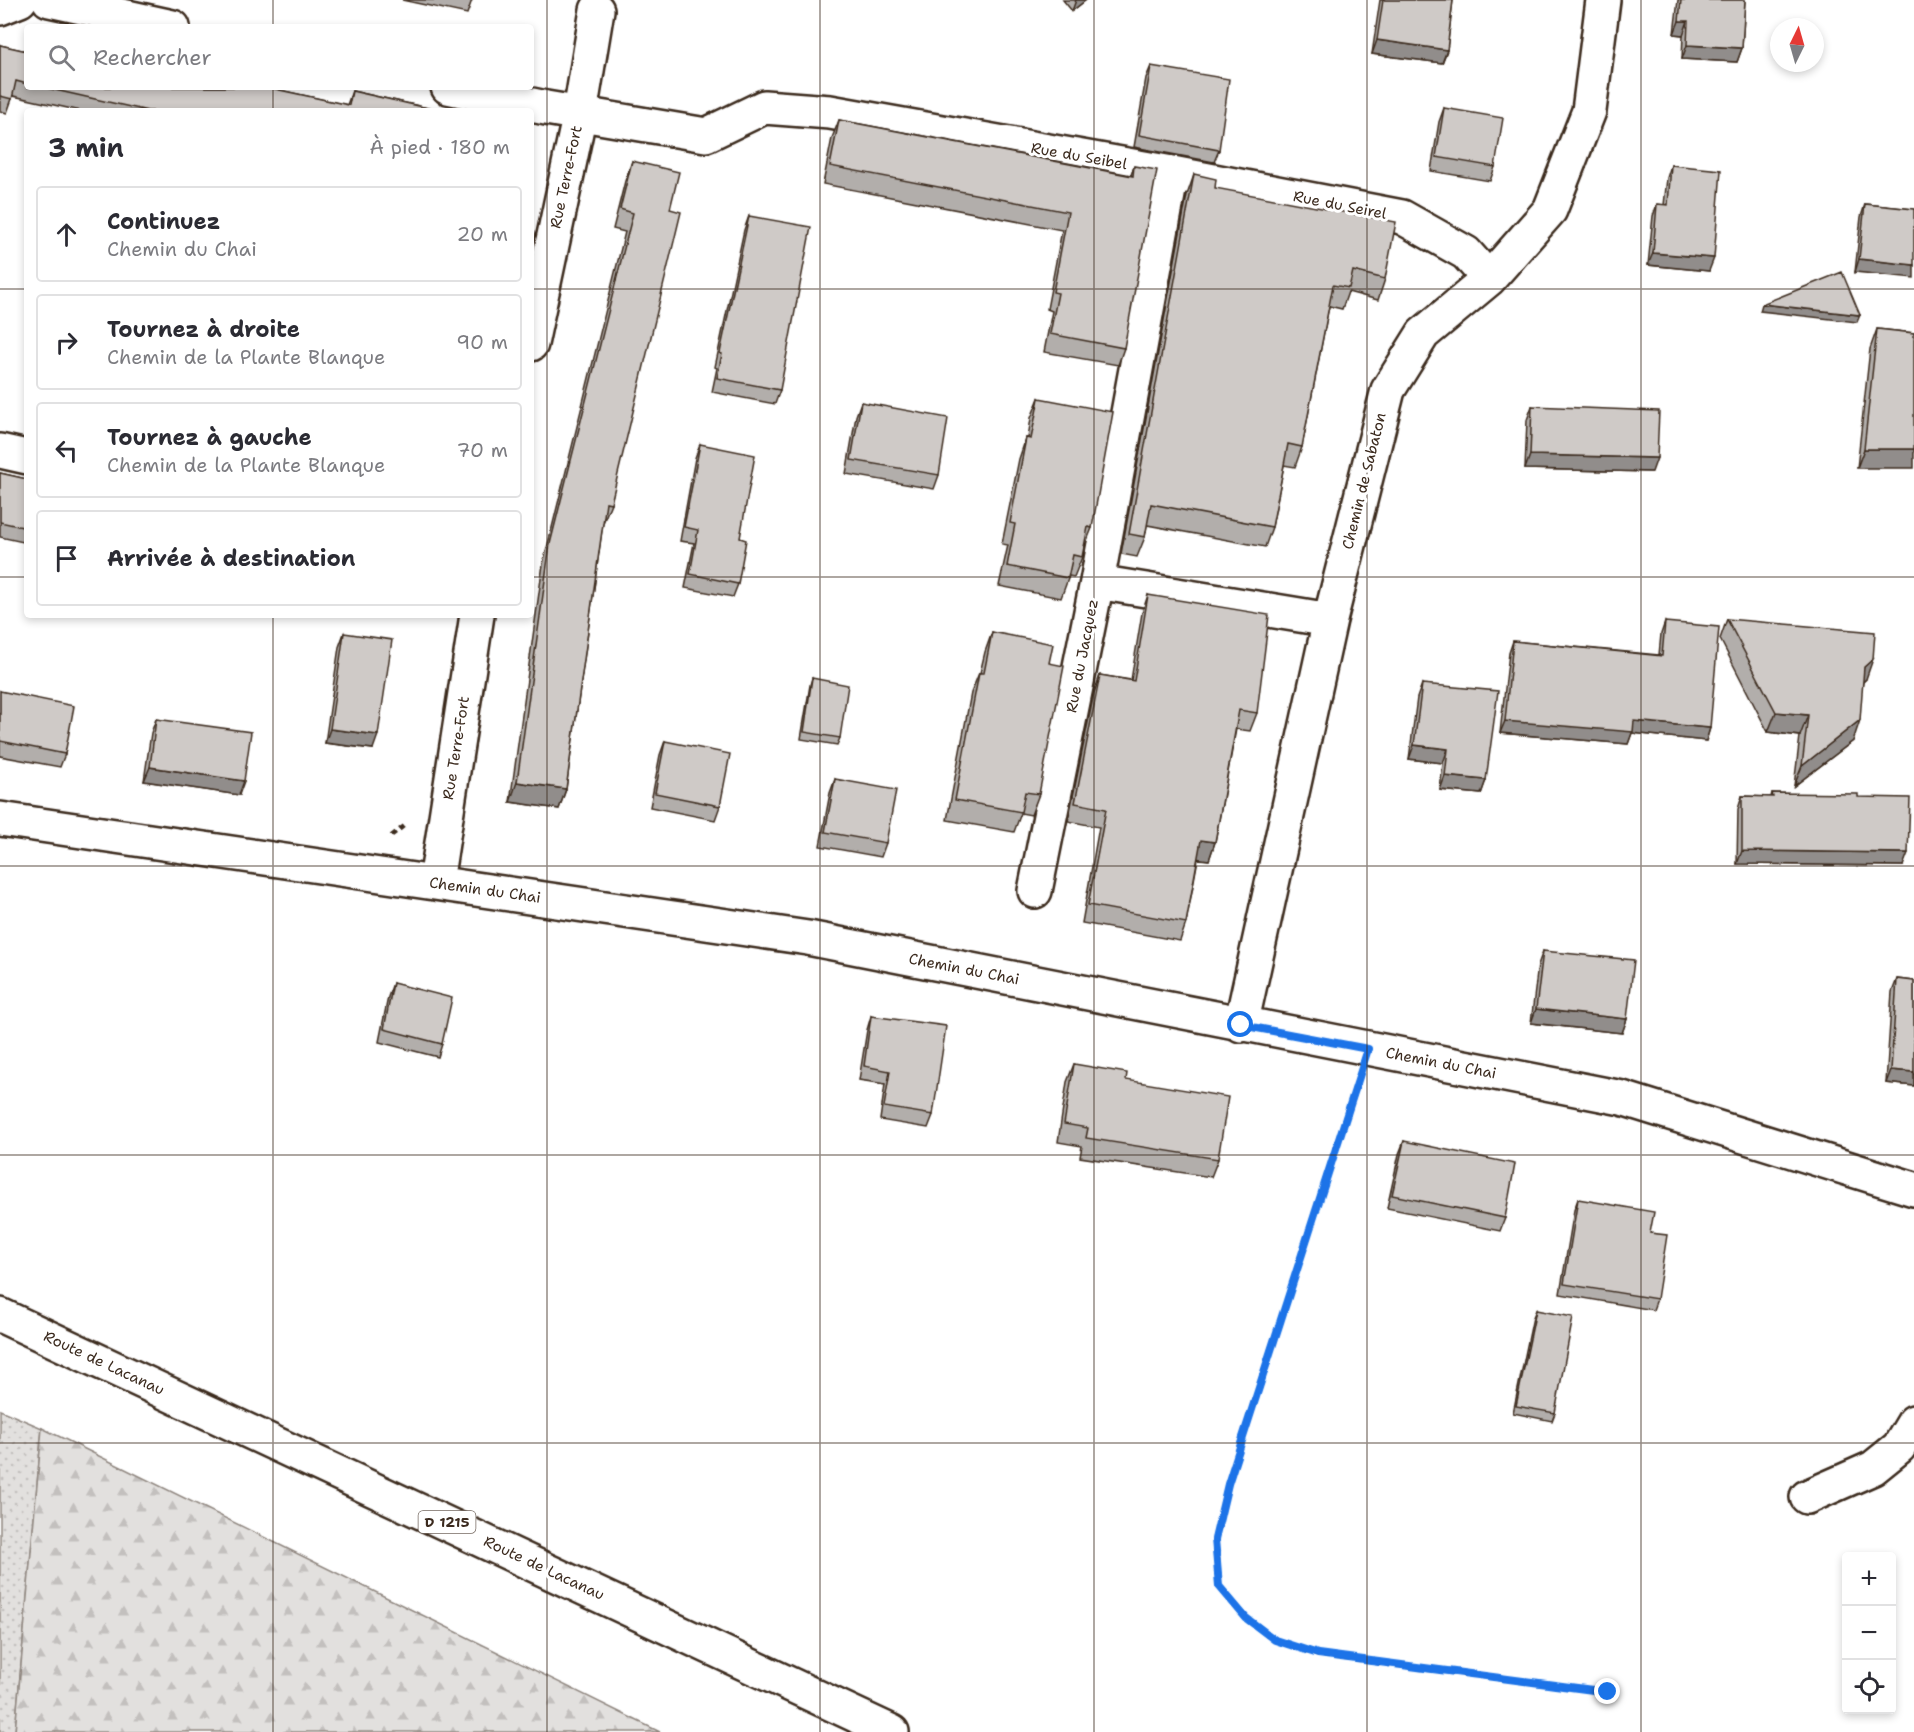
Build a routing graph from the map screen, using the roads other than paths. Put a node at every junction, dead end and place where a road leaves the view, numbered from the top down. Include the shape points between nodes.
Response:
1 (20, 0) edge
2 (49, 0) edge
3 (1603, 0) edge
4 (0, 8) edge
5 (597, 10) dead end
6 (159, 24) edge
7 (463, 90) edge
8 (580, 113) junction
9 (1172, 173) junction
10 (1489, 279) junction
11 (534, 330) edge
12 (0, 452) edge
13 (24, 457) edge
14 (1097, 582) junction
15 (477, 618) edge
16 (1329, 620) junction
17 (0, 819) edge
18 (436, 882) junction
19 (1035, 891) dead end
20 (1241, 1025) junction
21 (1914, 1189) edge
22 (0, 1315) edge
23 (1914, 1422) edge
24 (1807, 1497) dead end
25 (892, 1732) edge

1 - 4 street
2 - 6 street
3 - 10 street, Chemin de Sabaton via 1589,111 1550,210
5 - 8 street, Rue Terre-Fort
7 - 8 street, Rue du Seibel
8 - 9 street, Rue du Seibel via 706,135 764,107 830,112
8 - 11 street, Rue Terre-Fort
9 - 10 street, Rue du Seirel via 1402,218 1466,253
9 - 14 street
10 - 16 street, Chemin de Sabaton via 1423,334 1388,390
12 - 13 street
14 - 16 street, Rue du Jacquez
14 - 19 street, Rue du Jacquez
15 - 18 street, Rue Terre-Fort
16 - 20 street, Chemin de Sabaton
17 - 18 street, Chemin du Chai
18 - 20 street, Chemin du Chai via 808,938
20 - 21 street, Chemin du Chai via 1622,1098
22 - 25 street, Route de Lacanau / D 1215
23 - 24 street via 1899,1447 1873,1468

